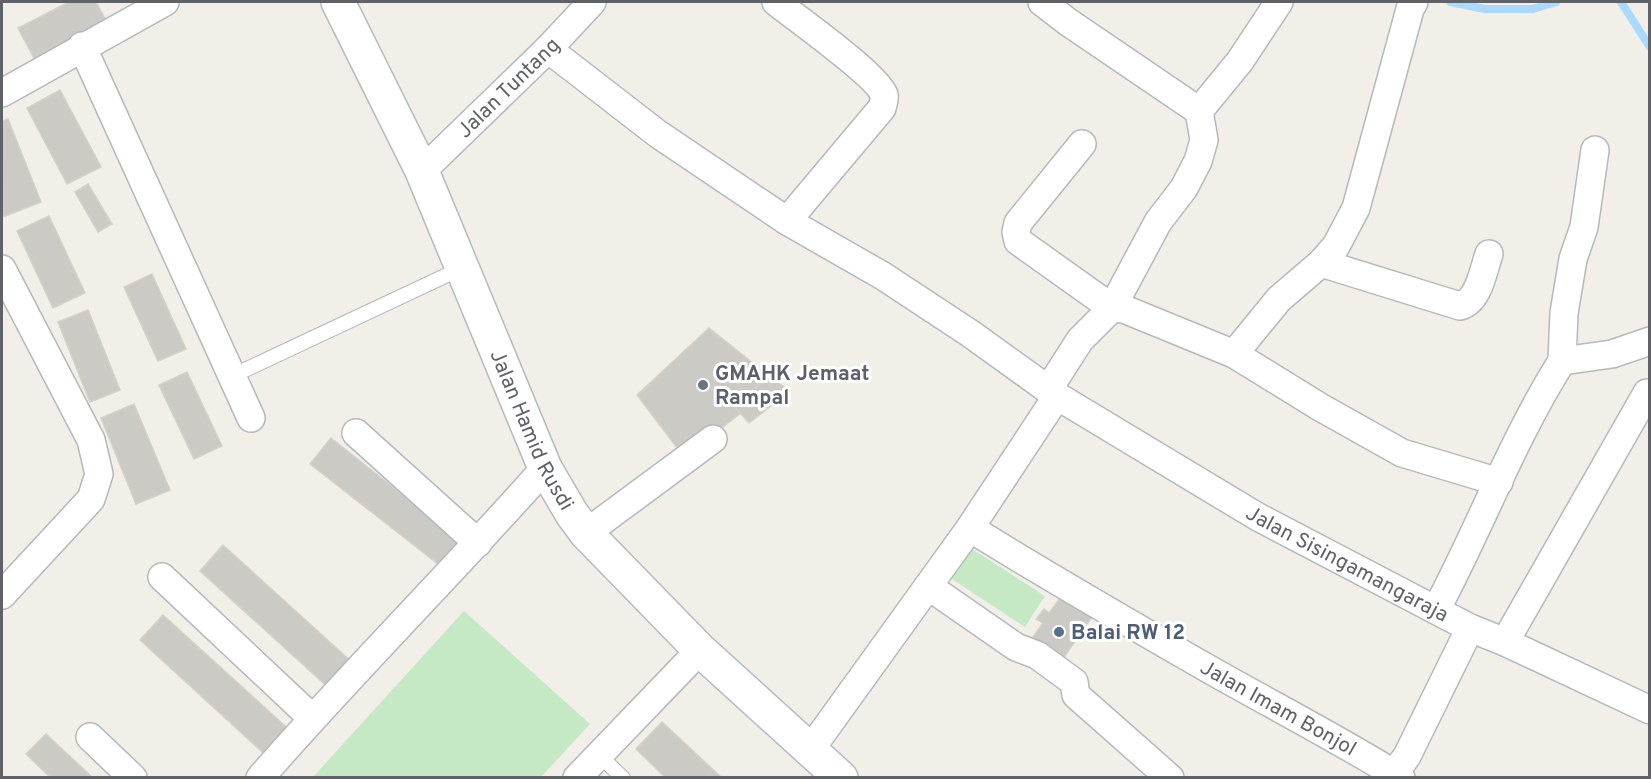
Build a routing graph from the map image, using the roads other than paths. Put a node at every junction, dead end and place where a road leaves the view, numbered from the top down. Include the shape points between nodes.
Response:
1 (592, 2) edge
2 (776, 2) edge
3 (1042, 2) edge
4 (1273, 4) edge
5 (149, 5) edge
6 (1412, 5) edge
7 (346, 6) edge
8 (1071, 12) edge
9 (82, 46) junction
10 (549, 49) junction
11 (5, 84) edge
12 (1199, 111) junction
13 (1082, 144) dead end
14 (1595, 150) dead end
15 (422, 171) junction
16 (787, 221) junction
17 (1490, 254) dead end
18 (1321, 262) junction
19 (462, 268) junction
20 (2, 269) edge
21 (1112, 308) junction
22 (1650, 341) edge
23 (1234, 354) junction
24 (1562, 361) junction
25 (232, 376) junction
26 (1053, 393) junction
27 (1647, 393) dead end
28 (251, 418) dead end
29 (356, 433) dead end
30 (714, 440) dead end
31 (544, 468) junction
32 (1499, 482) junction
33 (970, 528) junction
34 (586, 532) junction
35 (478, 543) junction
36 (162, 577) dead end
37 (928, 586) junction
38 (2, 595) edge
39 (1436, 610) junction
40 (1470, 628) junction
41 (1505, 642) junction
42 (700, 650) junction
43 (1650, 710) edge
44 (312, 718) junction
45 (90, 737) dead end
46 (810, 750) junction
47 (599, 755) junction
48 (1396, 776) edge
49 (133, 777) edge
50 (260, 777) edge
51 (577, 777) edge
52 (623, 777) edge
53 (841, 777) edge
54 (1170, 777) edge

1 - 10 street, Jalan Tuntang
2 - 16 street via 847,58 884,95 882,108
3 - 8 street
4 - 12 street via 1240,61
5 - 9 street
6 - 18 street via 1356,208 1336,246
7 - 15 street, Jalan Hamid Rusdi
8 - 12 street
9 - 11 street
9 - 25 street
10 - 15 street, Jalan Tuntang
10 - 16 street, Jalan Sisingamangaraja via 658,134
12 - 21 street via 1204,140 1198,161 1184,188 1158,222
13 - 21 street via 1018,223 1016,232 1018,241
14 - 24 street via 1584,227 1573,260 1566,303
15 - 19 street, Jalan Hamid Rusdi
16 - 26 street, Jalan Sisingamangaraja via 883,276
17 - 18 street via 1474,297 1460,306
18 - 23 street via 1279,299
19 - 25 lane
19 - 31 street, Jalan Hamid Rusdi
20 - 38 street via 91,440 99,474 91,499
21 - 23 street via 1124,309
21 - 26 street via 1080,340
22 - 24 street via 1612,354
23 - 32 street via 1402,453
24 - 32 street via 1541,394
25 - 28 street
26 - 33 street
26 - 39 street, Jalan Sisingamangaraja via 1257,517
27 - 41 street
29 - 35 street
30 - 34 street
31 - 34 street, Jalan Hamid Rusdi
31 - 35 street
32 - 39 street
33 - 37 street
33 - 48 street, Jalan Imam Bonjol via 1060,584 1312,724
34 - 42 street, Jalan Hamid Rusdi
35 - 44 street
36 - 44 street
37 - 46 street
37 - 54 street via 1074,682 1076,695
39 - 40 street, Jalan Sisingamangaraja
40 - 41 street, Jalan Sisingamangaraja
40 - 48 street
41 - 43 street, Jalan Sisingamangaraja
42 - 46 street, Jalan Hamid Rusdi
42 - 47 street
44 - 50 street
45 - 49 street
46 - 53 street, Jalan Hamid Rusdi
47 - 51 street
47 - 52 lane

